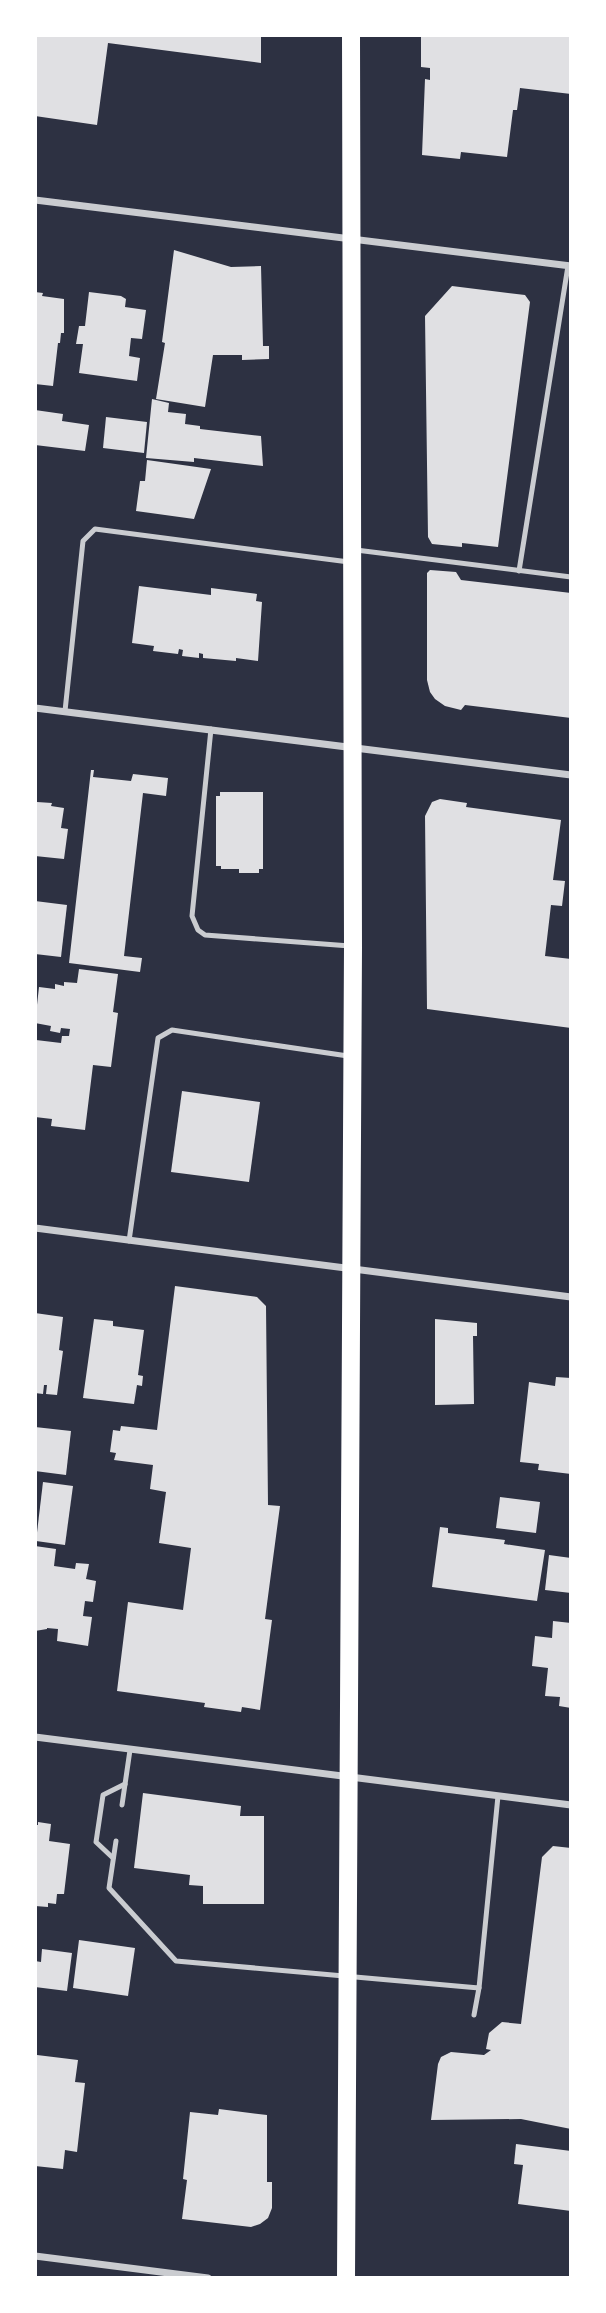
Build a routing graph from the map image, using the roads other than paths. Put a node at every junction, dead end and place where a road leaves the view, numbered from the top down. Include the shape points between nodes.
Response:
1 (351, 35) edge
2 (35, 200) edge
3 (352, 239) junction
4 (569, 266) edge
5 (353, 556) junction
6 (519, 572) junction
7 (571, 578) edge
8 (35, 708) edge
9 (65, 711) junction
10 (211, 729) junction
11 (353, 747) junction
12 (571, 775) edge
13 (353, 947) junction
14 (353, 1057) junction
15 (35, 1228) edge
16 (130, 1241) junction
17 (352, 1270) junction
18 (571, 1297) edge
19 (35, 1737) edge
20 (130, 1749) junction
21 (350, 1777) junction
22 (125, 1784) junction
23 (498, 1796) junction
24 (122, 1805) dead end
25 (571, 1805) edge
26 (116, 1840) dead end
27 (113, 1858) junction
28 (348, 1975) junction
29 (479, 1988) junction
30 (474, 2015) dead end
31 (35, 2256) edge
32 (208, 2278) edge
33 (346, 2278) edge

1 - 3 main road
2 - 3 street
3 - 4 street
3 - 5 main road
4 - 6 lane
5 - 6 lane
5 - 9 lane via 95,529 82,541
5 - 11 main road
6 - 7 lane
8 - 9 street
9 - 10 street
10 - 11 street
10 - 13 lane via 192,916 198,930 205,935
11 - 12 street
11 - 13 main road
13 - 14 main road
14 - 16 lane via 172,1030 158,1038
14 - 17 main road
15 - 16 street
16 - 17 street
17 - 18 street
17 - 21 main road
19 - 20 street
20 - 21 street
20 - 22 lane
21 - 23 street
21 - 28 main road
22 - 24 lane
22 - 27 lane via 103,1795 96,1842
23 - 25 street
23 - 29 lane
26 - 27 lane
27 - 28 lane via 109,1888 176,1961
28 - 29 lane
28 - 33 main road
29 - 30 lane
31 - 32 street

